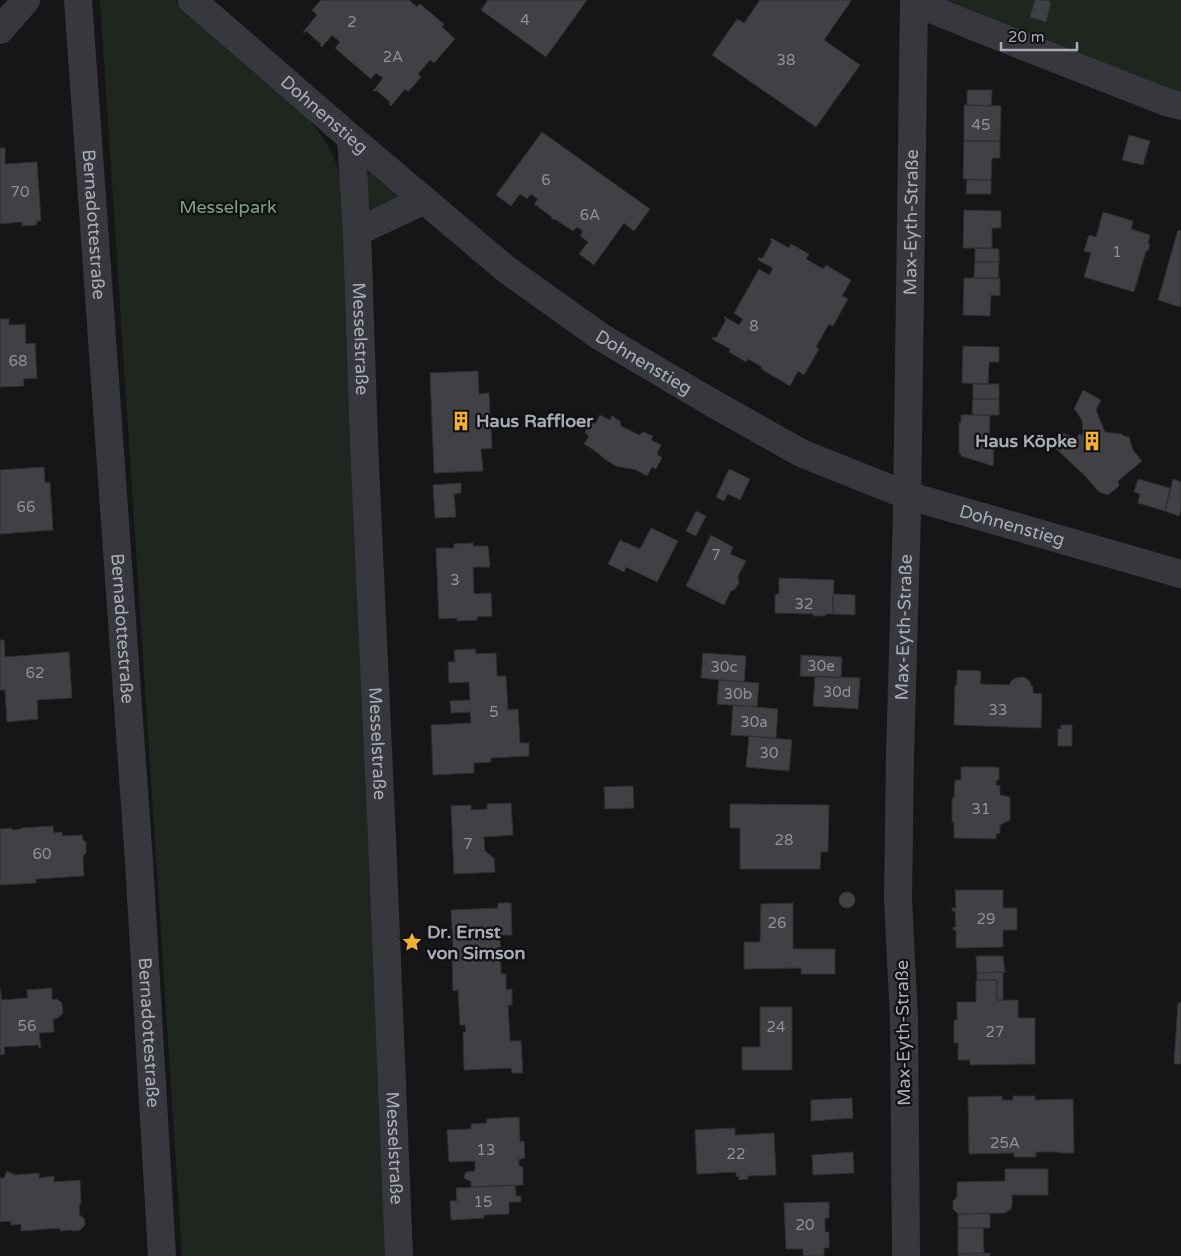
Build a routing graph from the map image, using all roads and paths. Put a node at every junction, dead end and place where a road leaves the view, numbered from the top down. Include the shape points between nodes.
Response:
1 (26, 0) edge
2 (78, 0) edge
3 (192, 0) edge
4 (914, 1) edge
5 (0, 30) edge
6 (1181, 106) edge
7 (351, 138) junction
8 (424, 200) junction
9 (357, 232) junction
10 (906, 495) junction
11 (1181, 574) edge
12 (162, 1256) edge
13 (399, 1256) edge
14 (906, 1256) edge

1 - 5 street
2 - 12 street, Bernadottestraße via 139,861
3 - 7 street, Dohnenstieg
4 - 6 street
4 - 10 street, Max-Eyth-Straße
7 - 8 street, Dohnenstieg
7 - 9 street, Messelstraße
8 - 9 street
8 - 10 street, Dohnenstieg via 507,270 601,337 801,452
9 - 13 street, Messelstraße
10 - 11 street, Dohnenstieg
10 - 14 street, Max-Eyth-Straße via 898,898 904,1019

